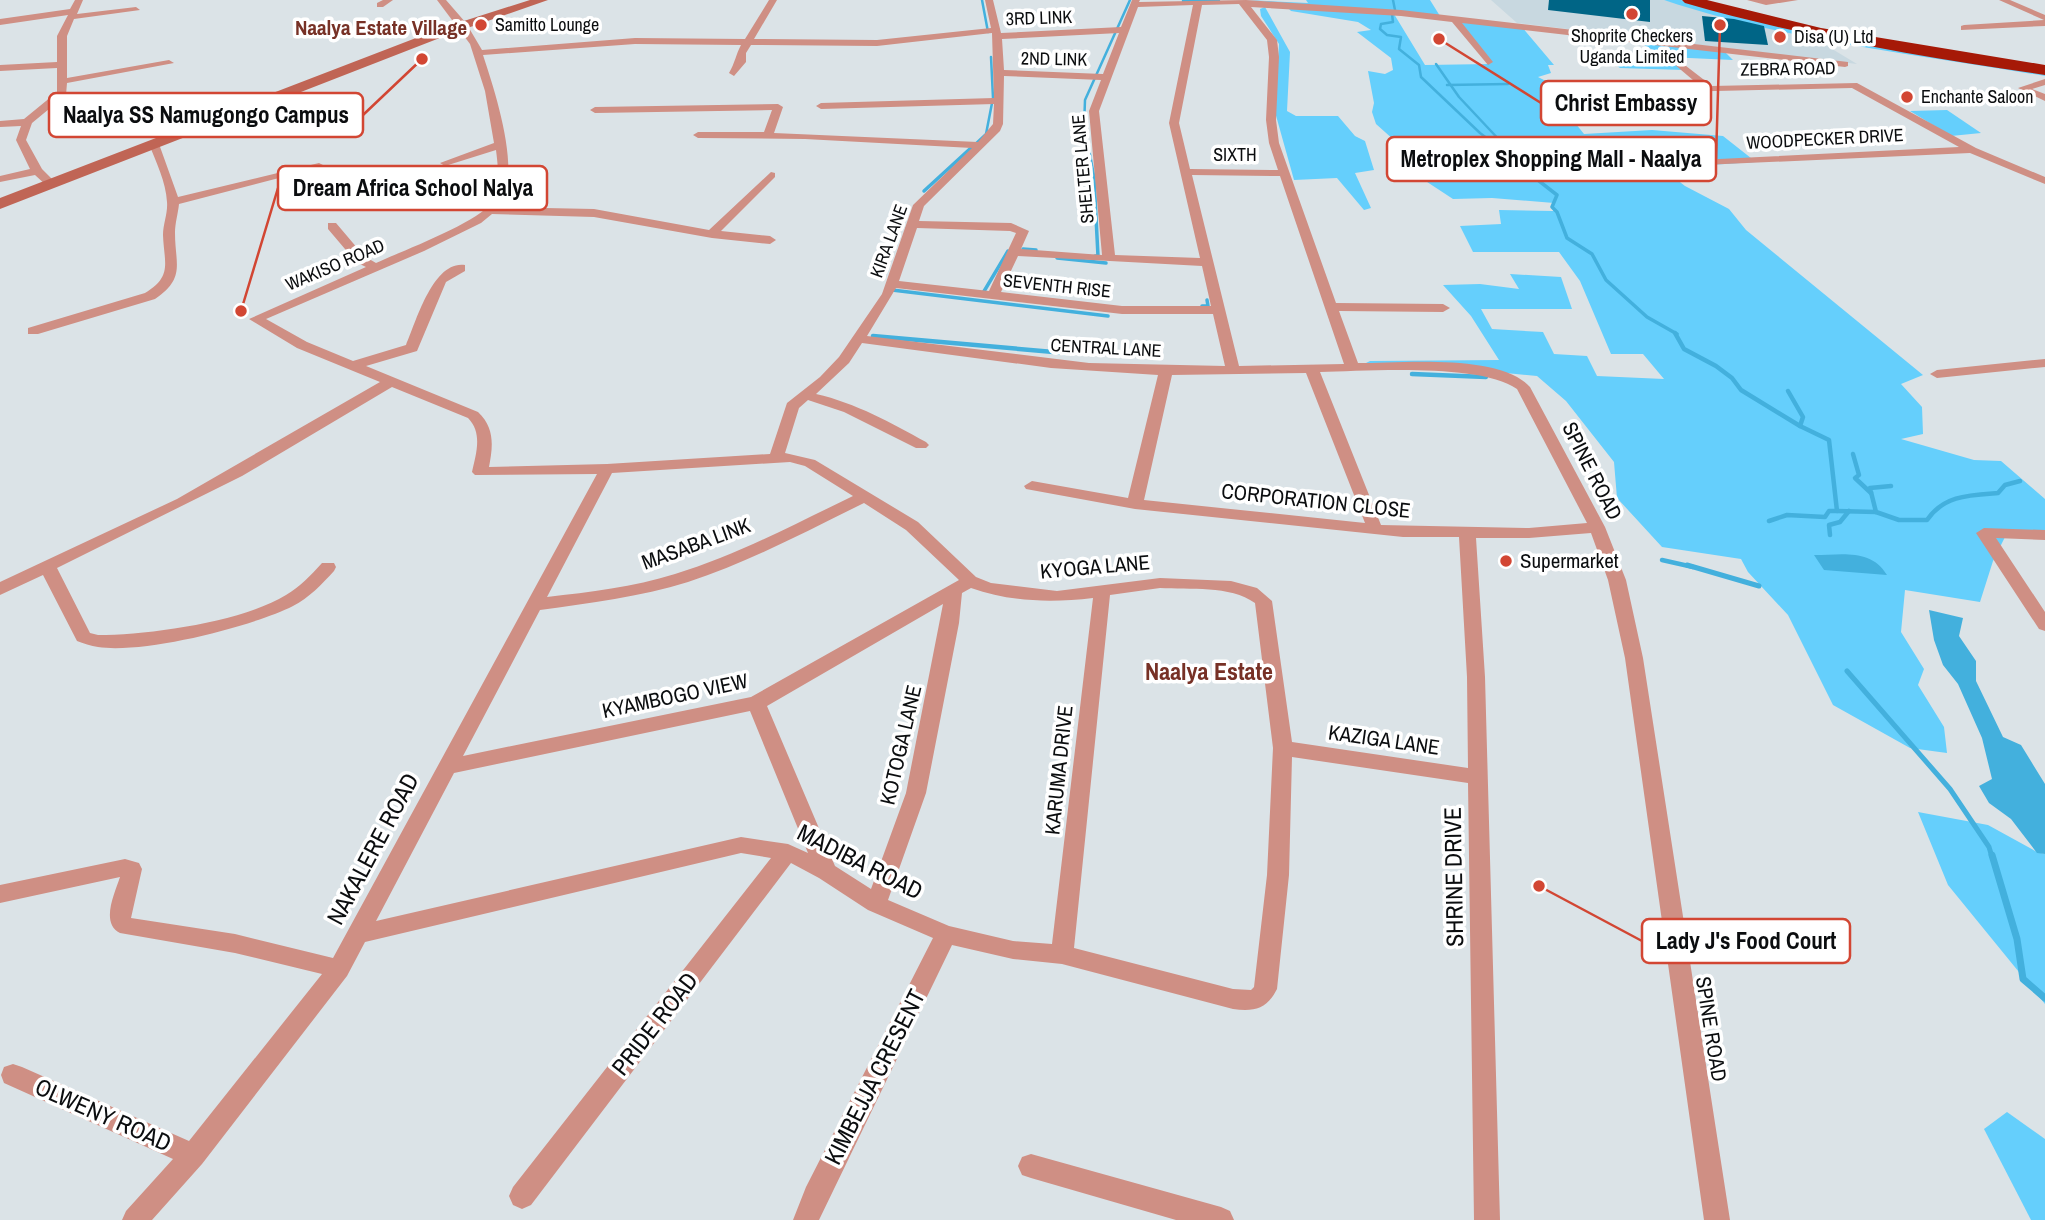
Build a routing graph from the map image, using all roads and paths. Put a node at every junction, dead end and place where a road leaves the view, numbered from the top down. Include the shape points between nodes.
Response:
1 (79, 0) edge
2 (440, 0) edge
3 (542, 0) edge
4 (773, 0) edge
5 (989, 0) edge
6 (1690, 0) edge
7 (1714, 0) edge
8 (1751, 0) edge
9 (1794, 0) edge
10 (2032, 0) edge
11 (2007, 1) edge
12 (1135, 2) edge
13 (1242, 2) edge
14 (1198, 3) junction
15 (136, 10) dead end
16 (73, 14) junction
17 (2045, 18) edge
18 (1455, 19) junction
19 (0, 22) edge
20 (2045, 23) edge
21 (463, 25) junction
22 (1964, 28) dead end
23 (1124, 30) junction
24 (997, 33) junction
25 (748, 42) junction
26 (479, 53) junction
27 (1820, 61) junction
28 (1488, 62) dead end
29 (1677, 62) dead end
30 (169, 63) dead end
31 (1845, 64) dead end
32 (62, 65) junction
33 (0, 68) edge
34 (2045, 68) edge
35 (734, 73) dead end
36 (1000, 74) junction
37 (1099, 76) junction
38 (64, 82) junction
39 (2045, 82) edge
40 (1854, 85) junction
41 (1708, 88) junction
42 (1677, 90) dead end
43 (173, 96) dead end
44 (2045, 98) edge
45 (995, 101) junction
46 (821, 106) dead end
47 (595, 110) dead end
48 (214, 121) junction
49 (27, 122) junction
50 (0, 124) edge
51 (698, 135) dead end
52 (768, 136) junction
53 (153, 144) junction
54 (502, 144) junction
55 (977, 145) junction
56 (1972, 150) junction
57 (445, 163) dead end
58 (319, 166) dead end
59 (1597, 168) dead end
60 (37, 171) junction
61 (1185, 172) junction
62 (1284, 173) junction
63 (771, 175) dead end
64 (0, 179) edge
65 (2045, 181) edge
66 (51, 184) junction
67 (173, 202) junction
68 (0, 204) edge
69 (490, 210) junction
70 (912, 224) junction
71 (332, 226) dead end
72 (712, 234) junction
73 (770, 240) dead end
74 (1016, 252) junction
75 (1109, 259) junction
76 (1205, 262) junction
77 (375, 267) junction
78 (461, 268) dead end
79 (893, 285) junction
80 (993, 296) junction
81 (1332, 307) junction
82 (1443, 308) dead end
83 (1219, 310) junction
84 (33, 331) dead end
85 (860, 339) junction
86 (2045, 363) edge
87 (354, 365) junction
88 (1352, 367) junction
89 (1166, 370) junction
90 (1233, 370) junction
91 (1312, 370) junction
92 (1937, 374) dead end
93 (390, 382) junction
94 (797, 401) junction
95 (921, 445) dead end
96 (776, 458) junction
97 (607, 469) junction
98 (480, 472) joint
99 (1032, 486) dead end
100 (864, 497) junction
101 (1135, 504) junction
102 (1597, 527) junction
103 (1376, 529) junction
104 (1467, 533) junction
105 (2045, 535) edge
106 (48, 567) junction
107 (328, 567) dead end
108 (961, 586) junction
109 (0, 589) edge
110 (1102, 592) junction
111 (534, 605) junction
112 (2045, 625) edge
113 (756, 704) junction
114 (1283, 748) junction
115 (446, 768) junction
116 (1478, 777) junction
117 (788, 852) junction
118 (827, 872) junction
119 (0, 894) edge
120 (876, 904) junction
121 (357, 934) junction
122 (946, 934) junction
123 (1062, 954) junction
124 (339, 969) junction
125 (1255, 1001) joint
126 (13, 1075) dead end
127 (193, 1155) junction
128 (1031, 1167) dead end
129 (522, 1196) dead end
130 (135, 1220) edge
131 (806, 1220) edge
132 (1221, 1220) edge
133 (1488, 1220) edge
134 (1717, 1220) edge

1 - 16 street
2 - 21 street
3 - 21 main road
4 - 25 street
5 - 24 street, KIRA LANE
6 - 34 highway via 1883,45
7 - 34 highway via 1803,23
8 - 9 street
10 - 11 street
11 - 17 street
12 - 14 street, ZEBRA ROAD
12 - 23 street, SHELTER LANE
13 - 14 street, ZEBRA ROAD
13 - 18 street, ZEBRA ROAD
13 - 62 street via 1272,40 1271,120
14 - 61 street via 1174,123
15 - 16 street
16 - 19 street
16 - 32 street via 62,36
18 - 27 street, ZEBRA ROAD
18 - 28 street
20 - 22 street
21 - 26 street
21 - 48 main road
23 - 24 street, 3RD LINK
23 - 37 street, SHELTER LANE
24 - 25 street, 3RD LINK via 889,43
24 - 36 street, KIRA LANE
25 - 26 street, 3RD LINK via 614,41
25 - 35 street
26 - 54 street
27 - 31 street, ZEBRA ROAD
27 - 40 street
29 - 41 street
30 - 38 street
32 - 33 street
32 - 38 street
36 - 37 street, 2ND LINK
36 - 45 street, KIRA LANE
37 - 75 street, SHELTER LANE via 1094,111
38 - 49 street via 62,93
39 - 44 street via 2023,88
40 - 41 street, ZEBRA ROAD
40 - 56 street, ZEBRA ROAD
41 - 42 street, ZEBRA ROAD
43 - 48 street
45 - 46 street
45 - 55 street, KIRA LANE via 998,124
47 - 52 street via 778,107
48 - 53 main road
49 - 50 street
49 - 60 street via 21,140
51 - 52 street
52 - 55 street
53 - 66 main road
53 - 67 street
54 - 57 street
54 - 69 street via 505,171 500,197
55 - 70 street, KIRA LANE via 924,200
56 - 59 street, WOODPECKER DRIVE
56 - 65 street, ZEBRA ROAD
58 - 67 street
60 - 64 street
60 - 66 street
61 - 62 street, SIXTH
61 - 76 street
62 - 81 street
63 - 72 street
66 - 68 main road
67 - 84 street via 169,233 173,266 163,289
69 - 72 street via 594,213
69 - 77 street, WAKISO ROAD
70 - 74 street via 1016,228 1023,230
70 - 79 street, KIRA LANE
71 - 77 street via 360,259
72 - 73 street
74 - 75 street
74 - 80 street
75 - 76 street
76 - 83 street
77 - 87 street, WAKISO ROAD via 256,319 302,345
78 - 87 street via 441,280 412,348
79 - 80 street, SEVENTH RISE
79 - 85 street, KIRA LANE
80 - 83 street, SEVENTH RISE via 1122,310
81 - 82 street
81 - 88 street
83 - 90 street
85 - 89 street, CENTRAL LANE via 1050,365
85 - 94 street, KIRA LANE via 825,380
86 - 92 street
87 - 93 street, WAKISO ROAD
88 - 91 street, CENTRAL LANE
88 - 102 street, SPINE ROAD via 1486,371 1514,378
89 - 90 street, CENTRAL LANE
89 - 101 street
90 - 91 street, CENTRAL LANE
91 - 103 street
93 - 98 street, WAKISO ROAD via 473,415 484,427
93 - 106 street via 237,472
94 - 95 street via 830,400
94 - 96 street
96 - 97 street, KYOGA LANE
96 - 100 street, KYOGA LANE via 810,463
97 - 98 street, KYOGA LANE
97 - 111 street, NAKALERE ROAD
99 - 101 street, CORPORATION CLOSE
100 - 108 street, KYOGA LANE via 912,526
100 - 111 street, MASABA LINK via 696,572 645,587
101 - 103 street, CORPORATION CLOSE
102 - 104 street, CORPORATION CLOSE
102 - 134 street, SPINE ROAD via 1617,580 1634,658
103 - 104 street, CORPORATION CLOSE
104 - 116 street, SHRINE DRIVE
105 - 112 street via 1984,533
106 - 107 street via 83,637 90,643 105,644 231,621 274,608 300,594
106 - 109 street
108 - 110 street, KYOGA LANE via 1037,596
108 - 113 street, KYAMBOGO VIEW
108 - 120 street, KOTOGA LANE via 916,793
110 - 114 street, KYOGA LANE via 1160,583 1231,587 1258,595 1264,601
110 - 123 street, KARUMA DRIVE
111 - 115 street, NAKALERE ROAD
113 - 115 street, KYAMBOGO VIEW
113 - 118 street
114 - 116 street, KAZIGA LANE
114 - 125 street, KYOGA LANE via 1278,875 1265,989
115 - 121 street, NAKALERE ROAD
116 - 133 street, SHRINE DRIVE
117 - 118 street, MADIBA ROAD
117 - 121 street, MADIBA ROAD via 741,845 721,848
117 - 129 street, PRIDE ROAD
118 - 120 street, MADIBA ROAD
119 - 124 street via 125,867 131,874 120,919 128,927 245,943
120 - 122 street, MADIBA ROAD
121 - 124 street, NAKALERE ROAD
122 - 123 street, MADIBA ROAD via 1013,950
122 - 131 street, KIMBEJJA CRESENT
123 - 125 street, MADIBA ROAD
124 - 127 street, NAKALERE ROAD
126 - 127 street, OLWENY ROAD
127 - 130 street, NAKALERE ROAD
128 - 132 street

